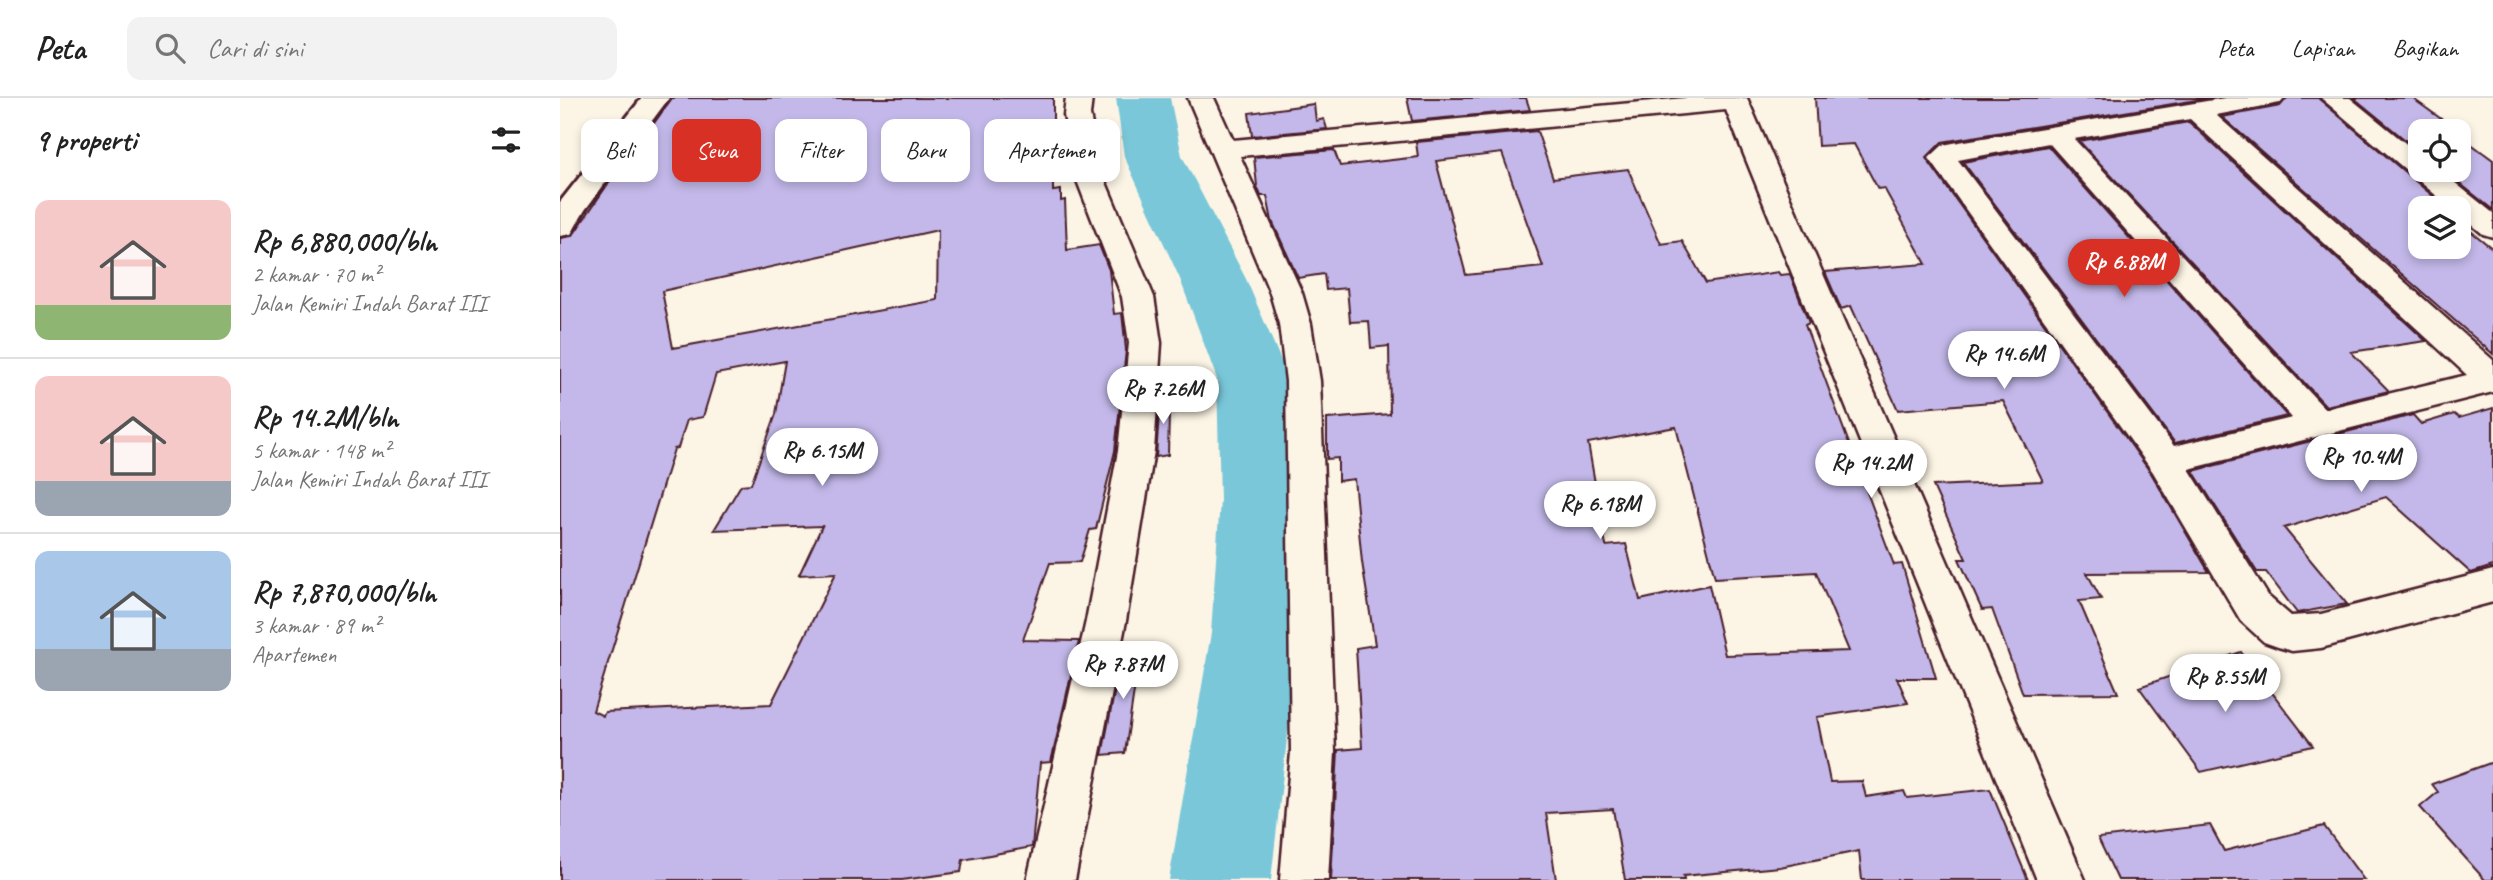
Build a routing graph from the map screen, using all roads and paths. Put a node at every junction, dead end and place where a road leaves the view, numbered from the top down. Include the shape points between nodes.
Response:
1 (656, 98) edge
2 (1079, 98) edge
3 (1202, 98) edge
4 (2270, 98) edge
5 (2334, 98) edge
6 (1735, 100) edge
7 (2196, 111) junction
8 (2055, 134) junction
9 (1223, 149) junction
10 (2408, 158) edge
11 (2437, 182) edge
12 (560, 227) edge
13 (2493, 228) edge
14 (2493, 380) edge
15 (2318, 424) junction
16 (2166, 462) junction
17 (2493, 586) edge
18 (1051, 880) edge
19 (1304, 880) edge
20 (2061, 880) edge

1 - 12 street
2 - 18 street via 1077,115 1088,173 1138,297 1145,343 1136,451 1106,621
3 - 9 street
4 - 7 street
5 - 10 street
6 - 9 street
6 - 20 street
7 - 8 street
7 - 14 street
8 - 15 street
8 - 16 street via 1953,151 1943,158
9 - 19 street via 1286,293 1303,381 1313,752
11 - 13 street
14 - 15 street
15 - 16 street
16 - 17 street via 2255,609 2278,629 2292,634 2320,631

